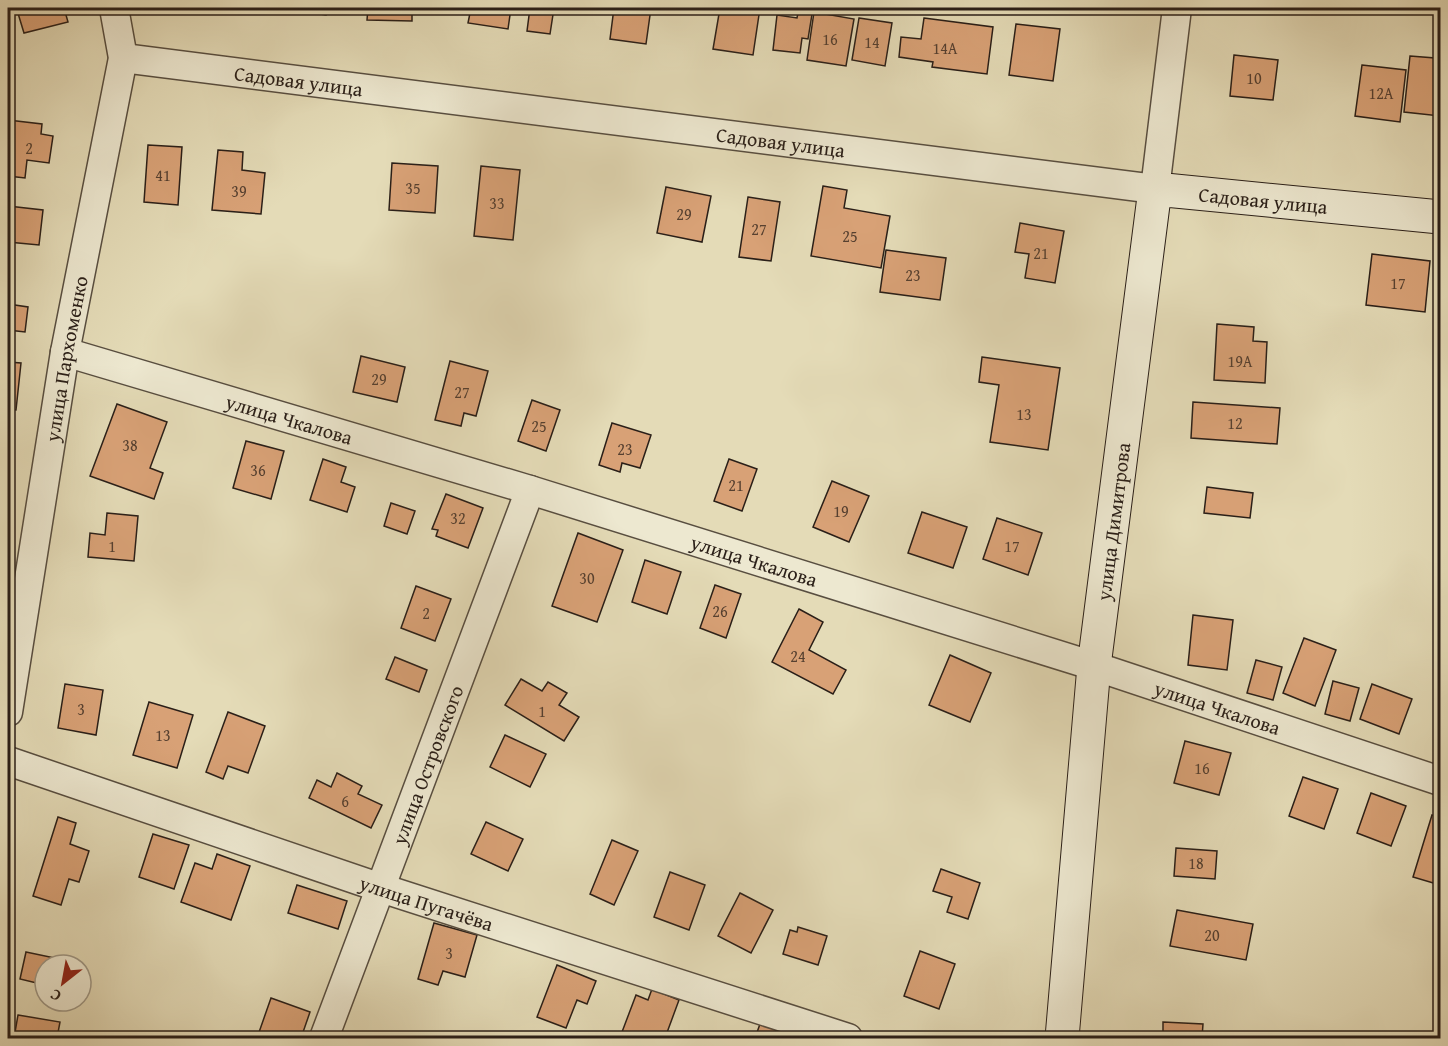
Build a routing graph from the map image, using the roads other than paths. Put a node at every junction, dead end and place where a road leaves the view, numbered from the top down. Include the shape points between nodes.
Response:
1 (114, 8) edge
2 (1177, 8) edge
3 (123, 58) junction
4 (1155, 189) junction
5 (1440, 218) edge
6 (65, 352) junction
7 (530, 490) junction
8 (1094, 666) junction
9 (8, 712) edge
10 (8, 761) edge
11 (1440, 781) edge
12 (381, 888) junction
13 (324, 1038) edge
14 (848, 1038) edge
15 (1062, 1038) edge

1 - 3 street, улица Пархоменко
2 - 4 street, улица Димитрова
3 - 4 street, Садовая улица
3 - 6 street, улица Пархоменко
4 - 5 street, Садовая улица
4 - 8 street, улица Димитрова
6 - 7 street, улица Чкалова
6 - 9 street, улица Пархоменко
7 - 8 street, улица Чкалова
7 - 12 street, улица Островского
8 - 11 street, улица Чкалова
8 - 15 street, улица Димитрова
10 - 12 street, улица Пугачёва
12 - 13 street, улица Островского
12 - 14 street, улица Пугачёва

